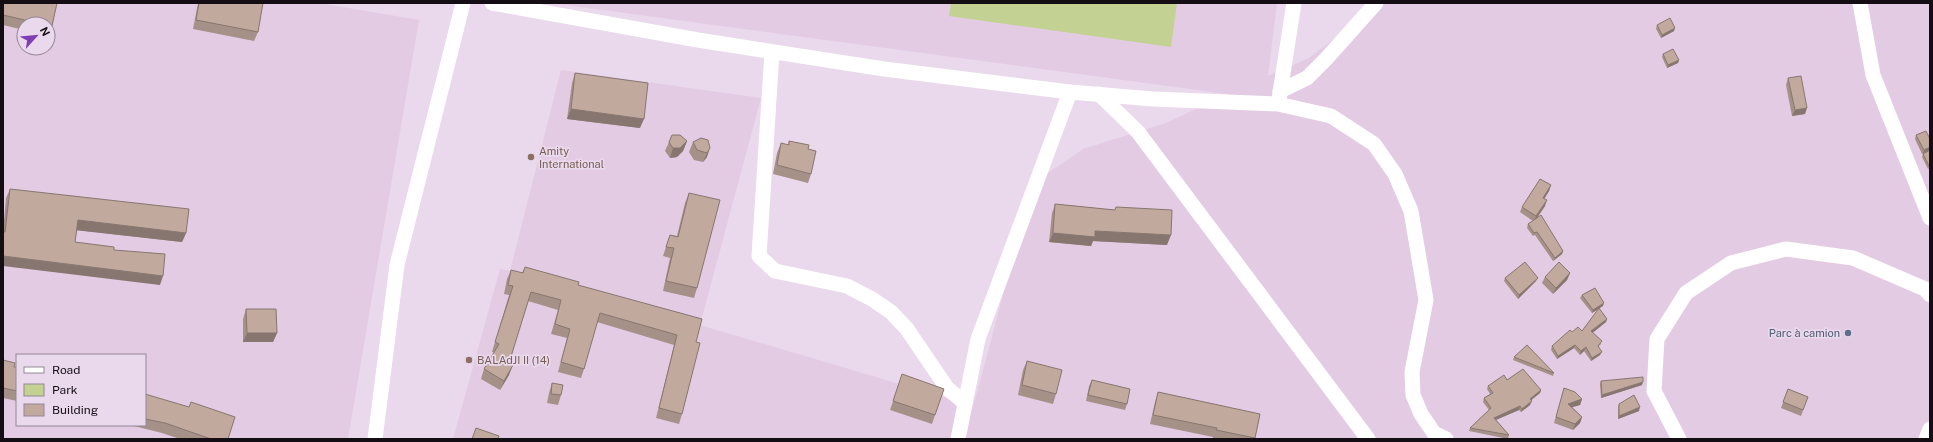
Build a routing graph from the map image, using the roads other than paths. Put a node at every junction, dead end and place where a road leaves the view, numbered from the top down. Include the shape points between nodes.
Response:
1 (463, 3) edge
2 (492, 3) edge
3 (1294, 3) edge
4 (1376, 3) edge
5 (1860, 3) edge
6 (772, 52) junction
7 (1070, 92) junction
8 (1099, 94) junction
9 (1279, 98) junction
10 (1930, 218) edge
11 (1928, 289) edge
12 (965, 403) junction
13 (1930, 429) edge
14 (375, 439) edge
15 (958, 439) edge
16 (1368, 439) edge
17 (1446, 439) edge
18 (1679, 439) edge
19 (1926, 439) edge

1 - 14 street via 397,265
2 - 6 street
3 - 9 street
4 - 9 street via 1326,59
5 - 10 street via 1873,75
6 - 7 street
6 - 12 street via 759,256 775,271 847,286 891,312 907,329 947,388
7 - 8 street
7 - 12 street via 978,339
8 - 9 street via 1152,100
8 - 16 street via 1138,132
9 - 17 street via 1331,116 1374,144 1395,174 1411,211 1426,300 1412,372 1413,395 1421,414 1434,433
11 - 18 street via 1853,258 1786,250 1731,263 1686,293 1657,339 1654,391
12 - 15 street
13 - 19 street

